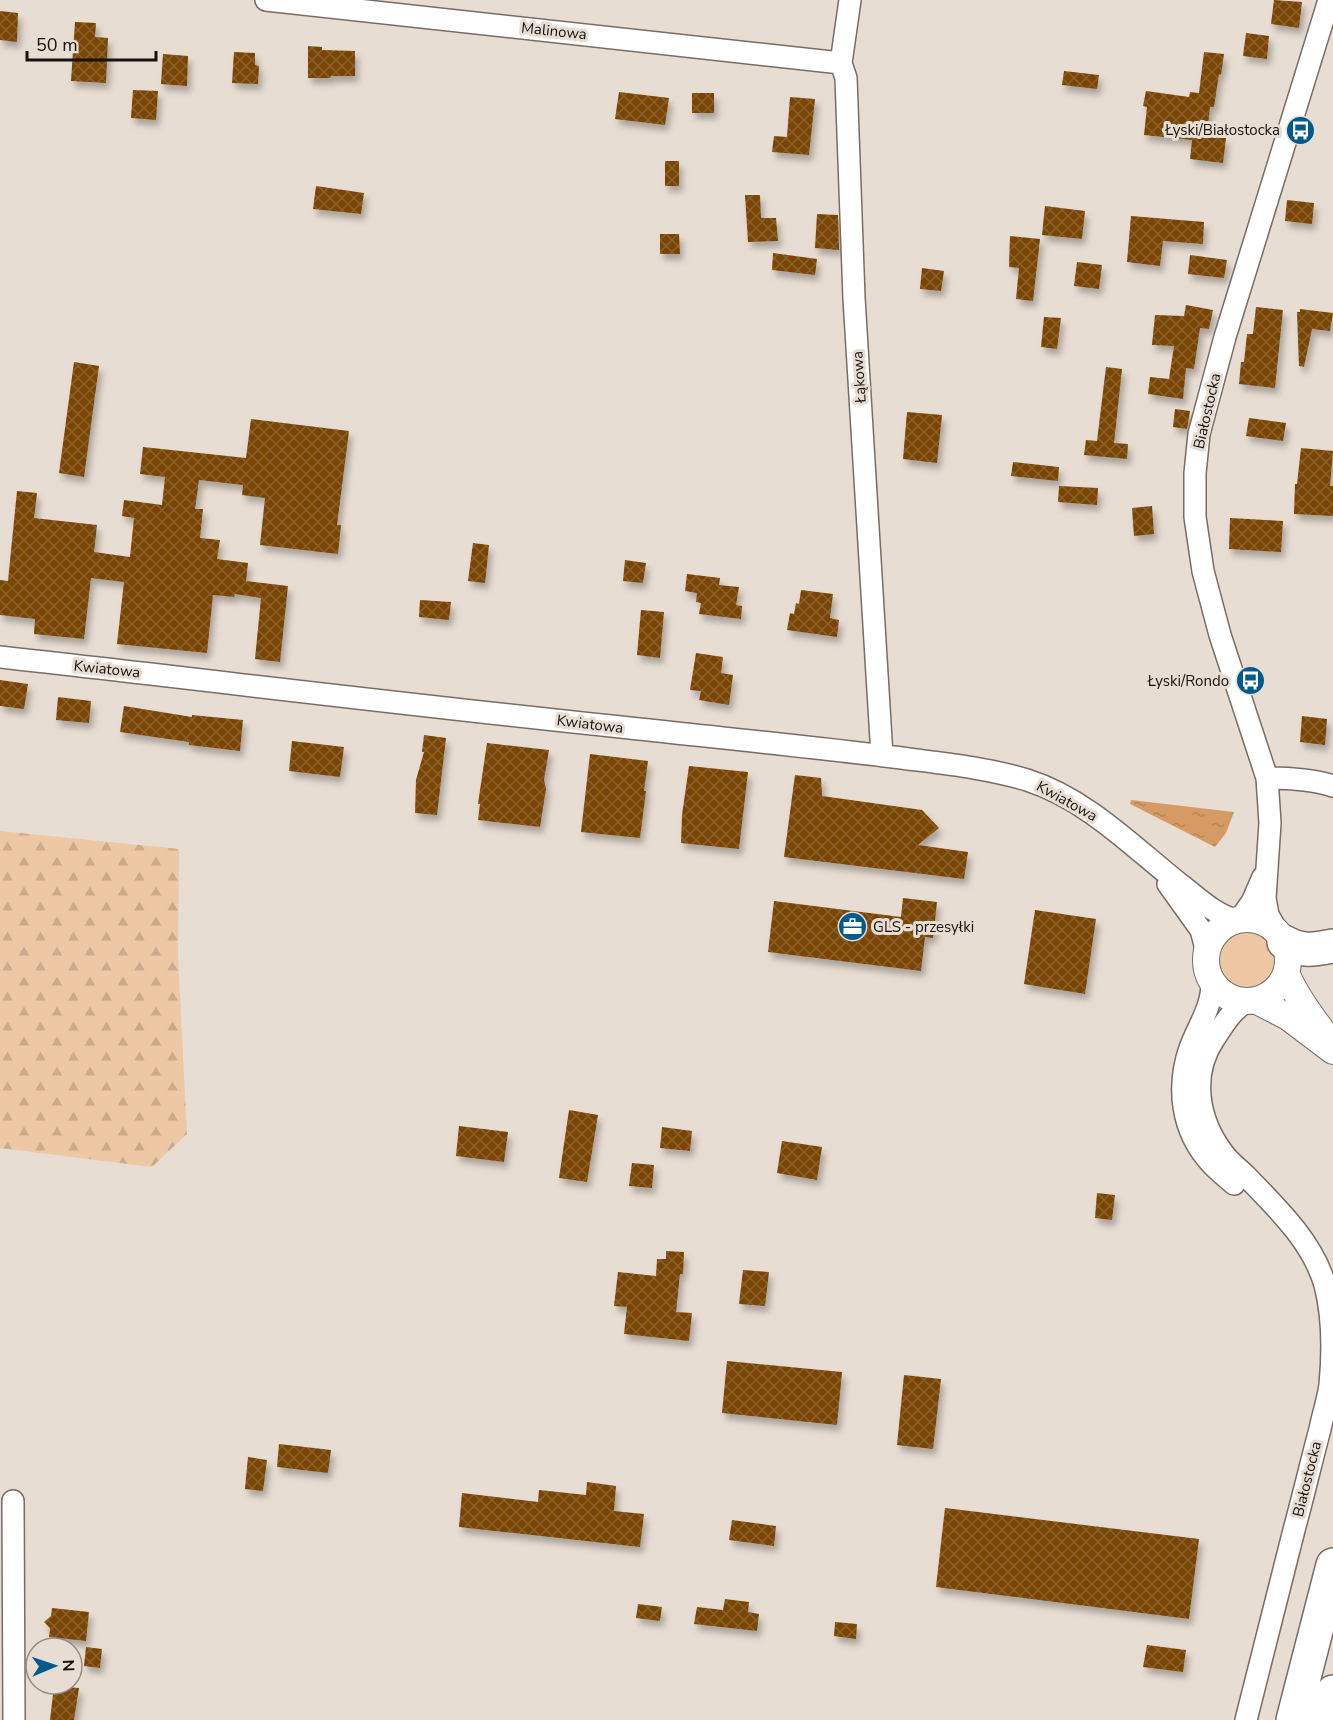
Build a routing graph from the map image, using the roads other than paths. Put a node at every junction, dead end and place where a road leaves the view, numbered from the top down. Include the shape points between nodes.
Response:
1 (266, 0) edge
2 (850, 0) edge
3 (1329, 0) edge
4 (841, 63) junction
5 (0, 657) edge
6 (882, 756) junction
7 (1267, 778) junction
8 (1333, 786) edge
9 (1154, 863) junction
10 (1268, 865) junction
11 (1237, 920) junction
12 (1333, 946) edge
13 (1282, 949) junction
14 (1208, 973) junction
15 (1252, 1001) junction
16 (1333, 1049) edge
17 (1278, 1211) junction
18 (13, 1501) dead end
19 (1333, 1564) edge
20 (1333, 1692) edge
21 (9, 1709) edge
22 (1246, 1720) edge
23 (1293, 1720) edge
24 (1326, 1720) edge

1 - 4 street, Malinowa
2 - 4 street, Łąkowa
3 - 7 street, Białostocka via 1225,337 1199,434 1195,473 1195,517 1203,571
4 - 6 street, Łąkowa via 846,78 854,298
5 - 6 street, Kwiatowa
6 - 9 street, Kwiatowa via 987,770 1032,782 1096,816
7 - 8 street
7 - 10 street, Białostocka
9 - 11 street, Kwiatowa via 1225,917
9 - 14 street, Kwiatowa via 1201,930
10 - 11 street, Białostocka via 1252,902
10 - 13 street, Białostocka via 1265,898
11 - 13 street via 1260,921
11 - 14 street via 1224,925 1210,942 1206,952
12 - 13 highway
13 - 15 street via 1275,991
13 - 16 street via 1293,988
14 - 15 street via 1226,997
14 - 17 street, Białostocka via 1210,1003 1183,1072 1185,1117 1194,1141 1210,1162 1239,1188
15 - 16 street via 1288,1017
15 - 17 street, Białostocka via 1231,1013 1208,1047 1199,1083 1200,1101 1212,1137 1224,1155
17 - 22 street, Białostocka via 1306,1246 1324,1284 1333,1350 1330,1384
18 - 21 street
19 - 23 highway
20 - 24 highway

